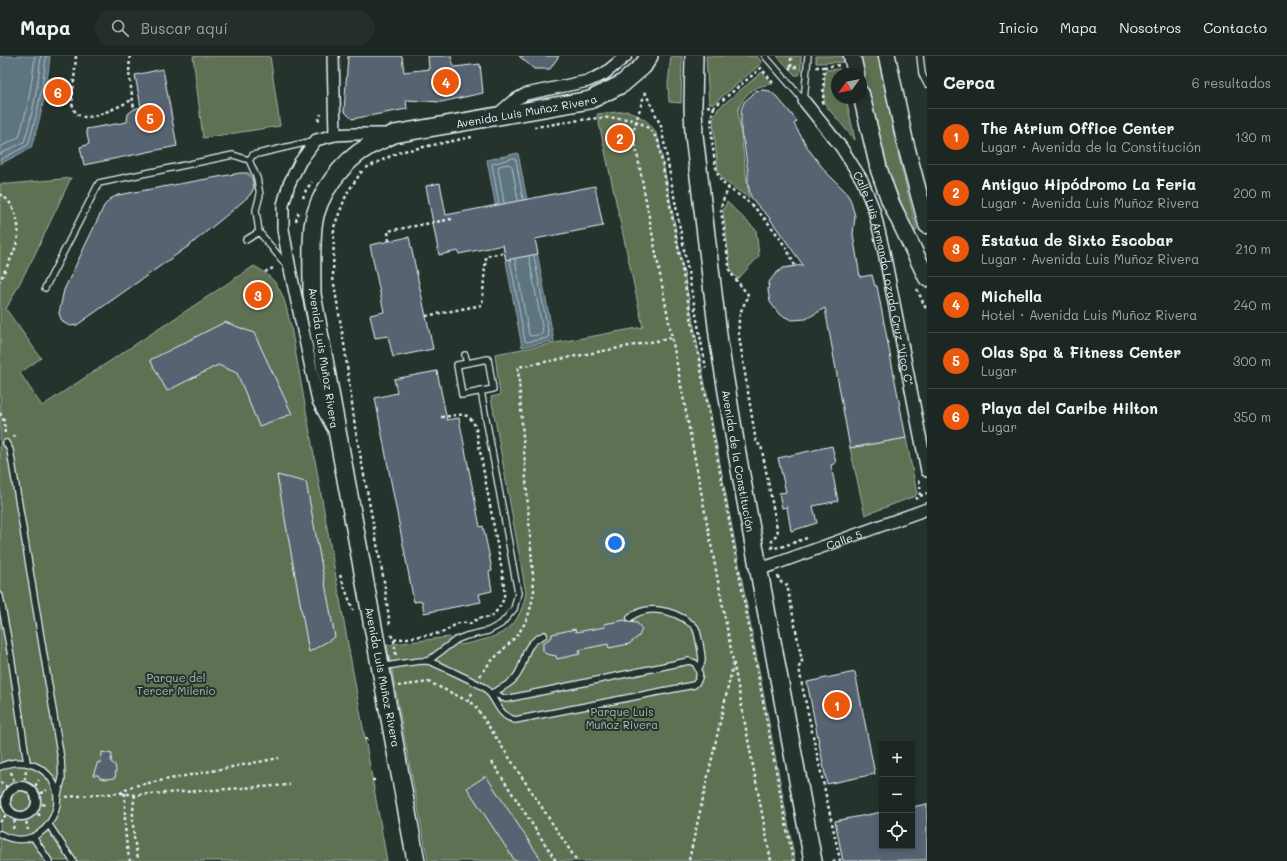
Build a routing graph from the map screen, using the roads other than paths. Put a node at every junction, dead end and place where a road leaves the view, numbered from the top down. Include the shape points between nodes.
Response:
1 (333, 56) edge
2 (626, 56) edge
3 (649, 56) edge
4 (694, 56) edge
5 (765, 56) edge
6 (808, 56) edge
7 (852, 56) edge
8 (887, 56) edge
9 (920, 56) edge
10 (850, 68) edge
11 (927, 84) edge
12 (804, 101) junction
13 (863, 104) edge
14 (497, 115) junction
15 (394, 134) junction
16 (335, 135) junction
17 (316, 140) junction
18 (249, 160) junction
19 (927, 225) edge
20 (259, 232) junction
21 (246, 240) dead end
22 (290, 269) junction
23 (927, 278) edge
24 (45, 288) dead end
25 (465, 355) dead end
26 (467, 363) junction
27 (481, 391) junction
28 (338, 438) junction
29 (6, 443) road end
30 (922, 473) edge
31 (927, 509) edge
32 (768, 566) junction
33 (0, 596) edge
34 (630, 618) dead end
35 (544, 635) dead end
36 (428, 661) junction
37 (381, 667) junction
38 (698, 668) junction
39 (490, 694) junction
40 (28, 763) junction
41 (0, 767) edge
42 (57, 798) junction
43 (4, 804) edge
44 (49, 825) junction
45 (0, 834) edge
46 (33, 837) junction
47 (49, 861) edge
48 (73, 861) edge
49 (416, 861) edge
50 (813, 861) edge

1 - 16 street
2 - 14 street via 604,74 588,81 526,94
3 - 14 main road, Avenida Luis Muñoz Rivera via 643,66 622,84 590,100
4 - 32 main road, Avenida de la Constitución via 694,135 719,343 738,459
5 - 12 lane
6 - 12 lane
7 - 10 main road
8 - 19 main road via 905,142
9 - 11 lane via 922,74
12 - 30 street, Calle Luis Armando Lozada Cruz "Vico C" via 841,147 862,180 874,210 884,252
13 - 23 main road via 879,170 890,201
14 - 15 main road, Avenida Luis Muñoz Rivera
15 - 16 street
15 - 28 main road, Avenida Luis Muñoz Rivera via 368,147 333,179 318,207 314,225 312,294
16 - 17 street
17 - 18 lane via 254,155
17 - 22 street via 300,162 289,184 284,205 283,229
18 - 20 lane via 260,195 256,210
18 - 24 lane via 233,155 99,183
20 - 21 lane
20 - 22 lane
22 - 28 street via 318,401
25 - 26 lane
26 - 27 lane via 457,365 462,395
26 - 27 lane via 488,359 493,389
27 - 36 lane via 518,593 514,609 502,624 488,631 456,640
28 - 37 main road, Avenida Luis Muñoz Rivera
29 - 42 lane via 10,450 61,759 62,779
31 - 32 street, Calle 5
32 - 50 main road, Avenida de la Constitución
33 - 40 lane
34 - 38 lane via 636,613 650,611 667,611 682,617 695,627 702,661
35 - 39 lane via 533,641 526,650 523,664 514,679
36 - 37 lane
36 - 39 lane via 477,684
37 - 49 main road, Avenida Luis Muñoz Rivera
38 - 39 lane via 695,663 689,661 506,699
38 - 39 lane via 699,680 694,685 515,720 501,712
40 - 41 lane via 15,762
40 - 42 lane via 44,771 52,781
42 - 44 lane via 56,811
43 - 43 street via 12,814 19,816 29,814 36,803 32,791 17,788
44 - 46 lane
44 - 48 lane
45 - 46 lane via 17,839
46 - 47 lane

